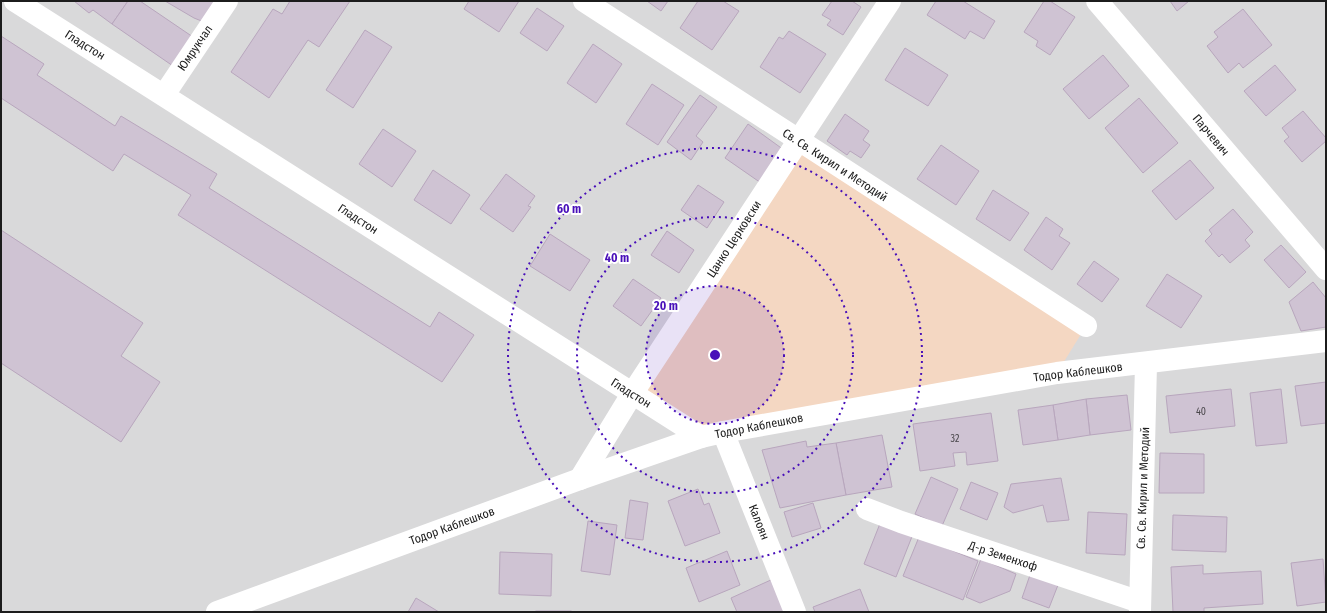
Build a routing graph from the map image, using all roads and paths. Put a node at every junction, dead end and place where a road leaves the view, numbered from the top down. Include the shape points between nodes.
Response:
1 (15, 1) edge
2 (227, 1) edge
3 (584, 1) edge
4 (890, 1) edge
5 (1097, 1) edge
6 (164, 95) junction
7 (798, 141) junction
8 (1326, 269) edge
9 (1086, 326) dead end
10 (1326, 341) edge
11 (1146, 364) junction
12 (632, 394) junction
13 (723, 432) junction
14 (701, 437) junction
15 (580, 479) junction
16 (867, 509) dead end
17 (1140, 607) edge
18 (217, 612) edge
19 (795, 612) edge

1 - 6 street, Гладстон
2 - 6 street, Юмрукчал
3 - 7 street, Св. Св. Кирил и Методий
4 - 7 street, Цанко Церковски
5 - 8 street, Парчевич
6 - 12 street, Гладстон
7 - 9 street, Св. Св. Кирил и Методий
7 - 12 street, Цанко Церковски
10 - 11 street, Тодор Каблешков
11 - 13 street, Тодор Каблешков via 1057,373
11 - 17 street, Св. Св. Кирил и Методий
12 - 14 street, Гладстон
12 - 15 street, Цанко Церковски
13 - 14 street, Тодор Каблешков
13 - 19 street, Калоян
14 - 15 street, Тодор Каблешков
15 - 18 street, Тодор Каблешков
16 - 17 street, Д-р Земенхоф

